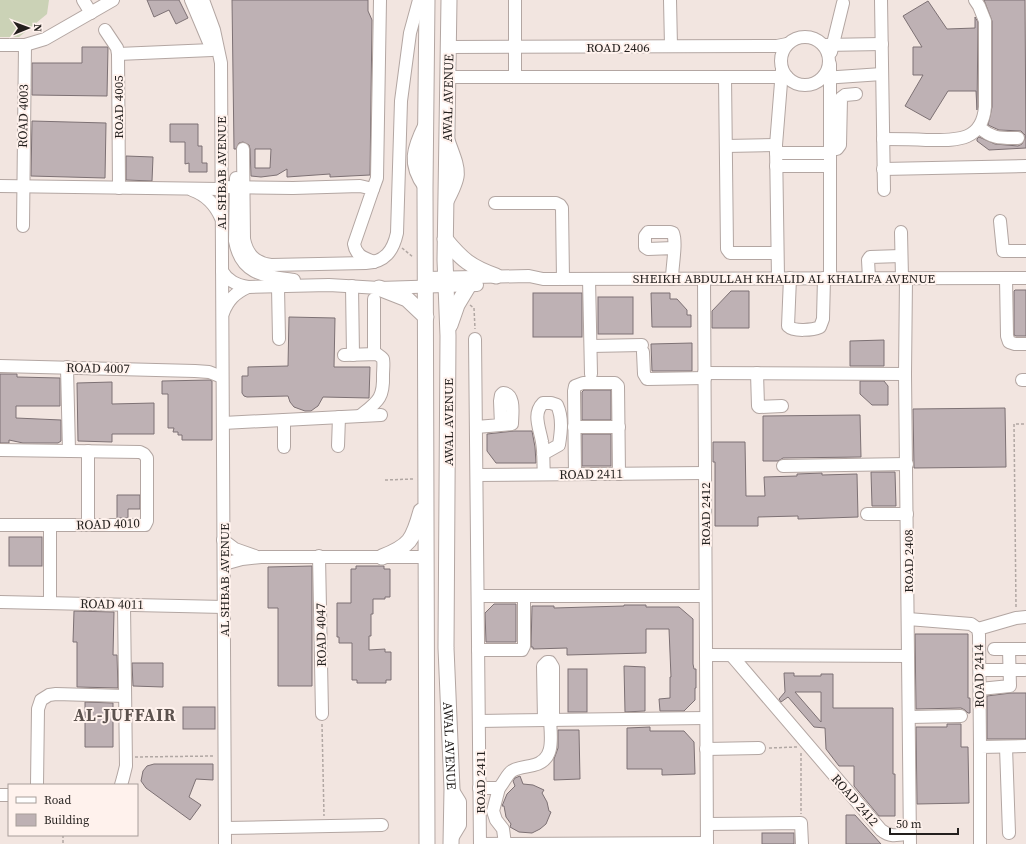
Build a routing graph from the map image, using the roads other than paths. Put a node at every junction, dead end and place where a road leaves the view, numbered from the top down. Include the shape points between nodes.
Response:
1 (83, 0) edge
2 (113, 0) edge
3 (191, 0) edge
4 (203, 0) edge
5 (380, 0) edge
6 (419, 0) edge
7 (427, 0) edge
8 (449, 0) edge
9 (515, 0) edge
10 (670, 0) edge
11 (881, 0) edge
12 (975, 0) edge
13 (843, 3) dead end
14 (91, 13) junction
15 (106, 30) dead end
16 (787, 44) junction
17 (882, 44) junction
18 (0, 45) edge
19 (25, 45) junction
20 (828, 45) junction
21 (671, 46) junction
22 (426, 47) junction
23 (449, 47) junction
24 (515, 47) junction
25 (212, 50) junction
26 (118, 54) junction
27 (882, 74) junction
28 (784, 75) junction
29 (220, 76) junction
30 (515, 76) junction
31 (426, 77) junction
32 (449, 77) junction
33 (725, 77) junction
34 (826, 78) junction
35 (856, 94) dead end
36 (835, 124) junction
37 (978, 127) junction
38 (1018, 138) dead end
39 (883, 139) junction
40 (726, 146) junction
41 (240, 149) dead end
42 (776, 149) junction
43 (830, 151) junction
44 (776, 166) junction
45 (830, 166) junction
46 (1026, 166) edge
47 (883, 169) junction
48 (0, 186) edge
49 (22, 186) junction
50 (240, 186) junction
51 (119, 188) junction
52 (183, 188) junction
53 (221, 188) junction
54 (373, 189) junction
55 (884, 190) dead end
56 (495, 203) dead end
57 (222, 219) junction
58 (1000, 221) dead end
59 (23, 226) dead end
60 (901, 232) dead end
61 (445, 239) junction
62 (674, 248) dead end
63 (1026, 251) edge
64 (562, 254) junction
65 (777, 254) junction
66 (901, 256) junction
67 (375, 263) junction
68 (222, 271) junction
69 (496, 276) junction
70 (784, 278) junction
71 (827, 278) junction
72 (869, 278) junction
73 (904, 278) junction
74 (1006, 278) junction
75 (1026, 278) edge
76 (546, 279) junction
77 (562, 279) junction
78 (590, 279) junction
79 (672, 279) junction
80 (704, 279) junction
81 (426, 282) junction
82 (445, 282) junction
83 (329, 285) junction
84 (469, 285) junction
85 (352, 286) junction
86 (248, 287) junction
87 (278, 287) junction
88 (377, 293) junction
89 (222, 317) junction
90 (426, 317) junction
91 (448, 336) junction
92 (475, 339) dead end
93 (279, 340) dead end
94 (1026, 344) edge
95 (591, 346) junction
96 (222, 354) junction
97 (374, 354) junction
98 (0, 366) edge
99 (67, 367) junction
100 (195, 371) junction
101 (757, 373) junction
102 (591, 374) dead end
103 (905, 374) junction
104 (704, 375) junction
105 (222, 377) junction
106 (782, 406) dead end
107 (381, 415) dead end
108 (360, 416) junction
109 (339, 417) junction
110 (284, 420) junction
111 (223, 422) junction
112 (501, 425) dead end
113 (619, 426) junction
114 (476, 427) junction
115 (574, 427) junction
116 (338, 446) dead end
117 (284, 447) dead end
118 (0, 450) edge
119 (69, 451) junction
120 (88, 451) junction
121 (543, 454) dead end
122 (907, 464) junction
123 (783, 466) dead end
124 (705, 473) junction
125 (544, 474) junction
126 (575, 474) junction
127 (619, 474) junction
128 (477, 475) junction
129 (425, 495) junction
130 (867, 514) dead end
131 (908, 514) junction
132 (0, 525) edge
133 (50, 525) junction
134 (88, 525) junction
135 (223, 540) junction
136 (319, 556) junction
137 (382, 556) junction
138 (261, 557) junction
139 (426, 557) junction
140 (224, 564) junction
141 (478, 596) junction
142 (524, 596) junction
143 (705, 596) junction
144 (0, 602) edge
145 (50, 603) junction
146 (124, 605) junction
147 (224, 607) junction
148 (1021, 618) edge
149 (908, 619) junction
150 (978, 629) junction
151 (446, 648) junction
152 (994, 649) dead end
153 (478, 650) junction
154 (1009, 650) junction
155 (1026, 650) edge
156 (706, 656) junction
157 (732, 656) junction
158 (908, 656) junction
159 (980, 670) junction
160 (1009, 670) junction
161 (1024, 670) dead end
162 (980, 689) junction
163 (125, 696) junction
164 (322, 714) road end
165 (961, 716) dead end
166 (909, 717) junction
167 (706, 718) junction
168 (549, 720) junction
169 (479, 721) junction
170 (1026, 746) edge
171 (980, 747) junction
172 (1006, 747) junction
173 (759, 748) road end
174 (706, 749) junction
175 (37, 784) edge
176 (121, 784) edge
177 (479, 788) junction
178 (499, 788) junction
179 (706, 824) junction
180 (382, 825) dead end
181 (225, 828) junction
182 (1009, 832) dead end
183 (910, 838) edge
184 (451, 842) edge
185 (707, 843) edge
186 (225, 844) edge
187 (427, 844) edge
188 (480, 844) edge
189 (505, 844) edge
190 (802, 844) edge
191 (980, 844) edge

1 - 14 street
2 - 14 street
3 - 25 street, AL SHBAB AVENUE
4 - 29 street, AL SHBAB AVENUE via 214,30 221,63
5 - 54 street via 377,178
6 - 67 street via 410,33 401,101 397,234 389,252
7 - 22 main road, AWAL AVENUE
8 - 23 main road, AWAL AVENUE
9 - 24 street
10 - 21 street
11 - 17 street
12 - 37 street via 985,21 985,107
13 - 20 street
14 - 19 street via 45,39
15 - 26 street, ROAD 4005
16 - 20 street via 798,38 810,37
16 - 21 street, ROAD 2406
16 - 28 street via 781,56
17 - 20 street
17 - 27 street
18 - 19 street
19 - 49 street, ROAD 4003
20 - 34 street via 830,61
21 - 24 street, ROAD 2406
22 - 23 main road
22 - 31 main road, AWAL AVENUE
23 - 24 street, ROAD 2406
23 - 32 main road, AWAL AVENUE
24 - 30 street
25 - 26 street
25 - 29 street, AL SHBAB AVENUE
26 - 51 street, ROAD 4005
27 - 34 street
27 - 39 street
28 - 33 street
28 - 34 street via 792,82 805,86
28 - 42 street
29 - 53 street, AL SHBAB AVENUE
30 - 32 street
30 - 33 street
31 - 32 main road
31 - 81 main road, AWAL AVENUE
32 - 61 main road, AWAL AVENUE
33 - 40 street
34 - 36 street
35 - 36 street via 841,98
36 - 43 street
37 - 38 street via 994,137
37 - 39 street via 961,139
39 - 47 street
40 - 42 street
40 - 65 street via 727,249 730,253
41 - 50 street
42 - 43 street
42 - 44 street
43 - 45 street
44 - 45 street
44 - 65 street
45 - 71 street
46 - 47 street
47 - 55 street
48 - 49 street
49 - 51 street
49 - 59 street, ROAD 4003
50 - 53 street
50 - 54 street via 360,186
50 - 67 street via 244,239 248,252 258,262 270,265
50 - 83 street via 235,241 238,254 245,265 256,273 268,277
51 - 52 street
52 - 53 street
52 - 57 street via 211,201
53 - 57 street, AL SHBAB AVENUE
54 - 67 street via 354,249 360,256
56 - 64 street via 558,203 562,208
57 - 68 street, AL SHBAB AVENUE
58 - 63 street via 1003,251
60 - 66 street, ROAD 2408
61 - 69 main road via 471,265
61 - 82 main road, AWAL AVENUE
62 - 79 street
64 - 76 street
64 - 77 street
65 - 70 street
66 - 72 street via 870,258
66 - 73 street, ROAD 2408
68 - 86 street via 232,282
68 - 89 street, AL SHBAB AVENUE
69 - 76 street, SHEIKH ABDULLAH KHALID AL KHALIFA AVENUE
69 - 82 street, SHEIKH ABDULLAH KHALID AL KHALIFA AVENUE
70 - 71 street, SHEIKH ABDULLAH KHALID AL KHALIFA AVENUE
70 - 71 street via 788,326 795,329 820,327
70 - 80 street, SHEIKH ABDULLAH KHALID AL KHALIFA AVENUE
71 - 72 street, SHEIKH ABDULLAH KHALID AL KHALIFA AVENUE
72 - 73 street, SHEIKH ABDULLAH KHALID AL KHALIFA AVENUE
73 - 74 street, SHEIKH ABDULLAH KHALID AL KHALIFA AVENUE
73 - 103 street, ROAD 2408
74 - 75 street, SHEIKH ABDULLAH KHALID AL KHALIFA AVENUE
74 - 94 street via 1007,336 1009,342
76 - 77 street, SHEIKH ABDULLAH KHALID AL KHALIFA AVENUE
76 - 84 street, SHEIKH ABDULLAH KHALID AL KHALIFA AVENUE via 530,284
77 - 78 street, SHEIKH ABDULLAH KHALID AL KHALIFA AVENUE
78 - 79 street, SHEIKH ABDULLAH KHALID AL KHALIFA AVENUE
78 - 95 street
79 - 80 street, SHEIKH ABDULLAH KHALID AL KHALIFA AVENUE
80 - 104 street, ROAD 2412
81 - 82 street, SHEIKH ABDULLAH KHALID AL KHALIFA AVENUE
81 - 88 street
81 - 90 main road, AWAL AVENUE
82 - 84 street, SHEIKH ABDULLAH KHALID AL KHALIFA AVENUE
82 - 91 main road, AWAL AVENUE
83 - 85 street
83 - 87 street
84 - 91 main road via 455,310
85 - 88 street
85 - 97 street via 348,355
86 - 87 street
86 - 89 street, AL SHBAB AVENUE via 231,299
87 - 93 street
88 - 90 main road via 407,299
88 - 97 street
89 - 96 street, AL SHBAB AVENUE
90 - 129 main road, AWAL AVENUE
91 - 151 main road, AWAL AVENUE
92 - 114 street, ROAD 2411
95 - 102 street
95 - 104 street via 643,348 644,374 647,379
96 - 100 street, ROAD 4007 via 210,364
96 - 105 street, AL SHBAB AVENUE
97 - 108 street via 383,359 383,391 377,401
98 - 99 street, ROAD 4007
99 - 100 street, ROAD 4007
99 - 119 street
100 - 105 street, ROAD 4007 via 209,372
101 - 103 street
101 - 104 street
101 - 106 street via 758,406
103 - 122 street, ROAD 2408
104 - 124 street, ROAD 2412
105 - 111 street, AL SHBAB AVENUE
107 - 108 street
108 - 109 street
109 - 110 street
109 - 116 street
110 - 111 street
110 - 117 street
111 - 135 street, AL SHBAB AVENUE
112 - 114 street
113 - 115 street
113 - 115 street via 618,386 615,383 582,383 575,386
113 - 127 street
114 - 128 street, ROAD 2411
115 - 126 street
118 - 119 street
119 - 120 street
120 - 134 street
120 - 134 street, ROAD 4010 via 140,452 147,458 145,525
121 - 125 street
122 - 123 street via 817,470
122 - 131 street, ROAD 2408
124 - 127 street, ROAD 2411
124 - 143 street, ROAD 2412
125 - 126 street, ROAD 2411
125 - 128 street, ROAD 2411
126 - 127 street, ROAD 2411
128 - 141 street, ROAD 2411
129 - 137 main road via 416,528 410,539 404,546
129 - 139 main road, AWAL AVENUE
130 - 131 street
131 - 149 street, ROAD 2408
132 - 133 street, ROAD 4010
133 - 134 street, ROAD 4010
133 - 145 street
135 - 138 street via 235,549
135 - 140 street, AL SHBAB AVENUE
136 - 137 street
136 - 138 street
136 - 164 street, ROAD 4047
137 - 139 street
138 - 140 street
139 - 151 main road via 434,572 439,634
139 - 187 main road, AWAL AVENUE
140 - 147 street, AL SHBAB AVENUE
141 - 142 street
141 - 153 street, ROAD 2411
142 - 143 street
142 - 153 street via 522,650
143 - 156 street, ROAD 2412
144 - 145 street, ROAD 4011
145 - 146 street, ROAD 4011
146 - 147 street, ROAD 4011
146 - 163 street
147 - 181 street, AL SHBAB AVENUE
148 - 150 street
149 - 150 street, ROAD 2414 via 971,624
149 - 158 street, ROAD 2408
150 - 159 street, ROAD 2414
151 - 184 main road, AWAL AVENUE via 452,790
152 - 154 street
153 - 169 street, ROAD 2411
154 - 155 street
154 - 160 street
156 - 157 street
156 - 167 street, ROAD 2412
157 - 158 street
157 - 183 street, ROAD 2412 via 882,830 887,834
158 - 166 street, ROAD 2408
159 - 160 street
159 - 162 street, ROAD 2414
160 - 161 street
160 - 162 street via 1010,686
162 - 171 street, ROAD 2414
163 - 175 street via 56,694 41,700 38,709
163 - 176 street via 126,758
165 - 166 street
166 - 183 street, ROAD 2408
167 - 168 street
167 - 174 street, ROAD 2412
168 - 169 street
168 - 178 street via 551,745 548,756 536,764 513,771
169 - 177 street, ROAD 2411
170 - 172 street
171 - 172 street
171 - 191 street, ROAD 2414
172 - 182 street
173 - 174 street
174 - 179 street, ROAD 2412
177 - 178 street
177 - 188 street, ROAD 2411
178 - 189 street via 493,811 503,829
179 - 185 street, ROAD 2412
179 - 190 street via 801,823
180 - 181 street
181 - 186 street, AL SHBAB AVENUE
185 - 189 street, ROAD 2411
188 - 189 street, ROAD 2411

